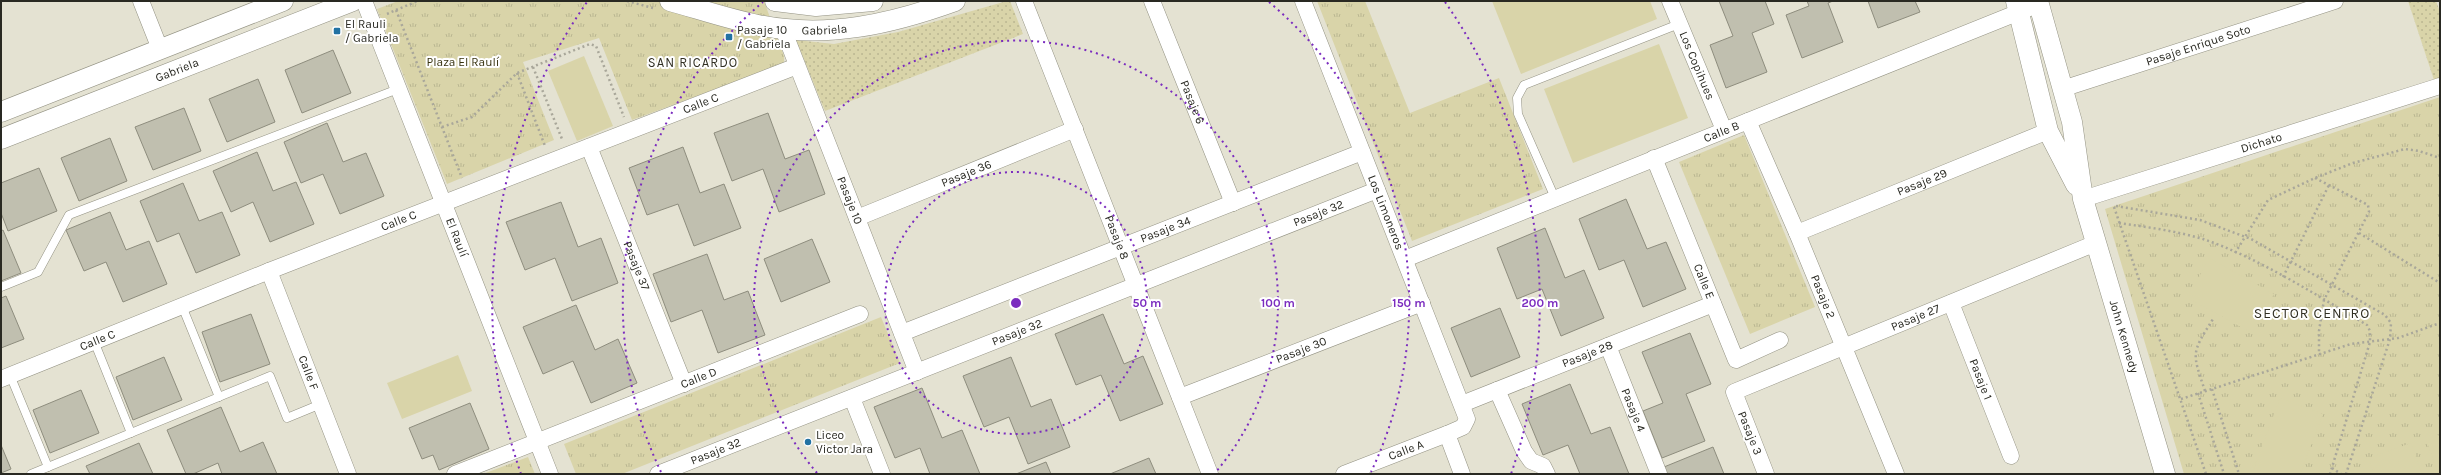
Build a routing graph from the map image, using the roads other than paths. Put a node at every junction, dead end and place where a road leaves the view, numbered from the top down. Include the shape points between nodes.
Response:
1 (141, 1) edge
2 (283, 1) edge
3 (353, 1) edge
4 (364, 1) edge
5 (670, 1) edge
6 (776, 1) edge
7 (873, 1) edge
8 (956, 1) edge
9 (1024, 1) edge
10 (1152, 1) edge
11 (1302, 1) edge
12 (1670, 1) edge
13 (2335, 1) edge
14 (2038, 3) edge
15 (2018, 6) edge
16 (251, 7) edge
17 (1679, 24) junction
18 (783, 29) junction
19 (160, 49) junction
20 (797, 66) junction
21 (2440, 86) edge
22 (398, 88) junction
23 (2062, 89) junction
24 (1, 112) edge
25 (1748, 121) junction
26 (1075, 129) junction
27 (1724, 130) junction
28 (2048, 131) junction
29 (1, 139) edge
30 (589, 147) junction
31 (1362, 152) junction
32 (1654, 158) junction
33 (1378, 190) junction
34 (1555, 198) junction
35 (2083, 199) junction
36 (444, 203) junction
37 (1233, 203) junction
38 (858, 218) junction
39 (1797, 233) junction
40 (2096, 243) junction
41 (1121, 247) junction
42 (1405, 259) junction
43 (269, 271) junction
44 (1136, 285) junction
45 (1, 287) edge
46 (1422, 303) junction
47 (1951, 303) junction
48 (1713, 304) junction
49 (182, 306) junction
50 (860, 314) dead end
51 (902, 333) junction
52 (1780, 340) dead end
53 (94, 341) junction
54 (1608, 346) junction
55 (1843, 347) junction
56 (917, 372) junction
57 (6, 377) edge
58 (684, 384) junction
59 (1497, 390) junction
60 (1734, 392) joint
61 (219, 397) junction
62 (1180, 397) junction
63 (852, 398) junction
64 (321, 404) junction
65 (1462, 404) junction
66 (1466, 423) joint
67 (131, 433) junction
68 (1447, 434) junction
69 (538, 442) junction
70 (2011, 456) dead end
71 (48, 467) junction
72 (31, 474) edge
73 (348, 474) edge
74 (455, 474) edge
75 (550, 474) edge
76 (658, 474) edge
77 (882, 474) edge
78 (1210, 474) edge
79 (1344, 474) edge
80 (1462, 474) edge
81 (1547, 474) edge
82 (1659, 474) edge
83 (1766, 474) edge
84 (1896, 474) edge
85 (2165, 474) edge

1 - 19 street
2 - 16 street
3 - 29 street, Gabriela
4 - 22 street, El Raulí
5 - 18 street, Gabriela via 734,19
6 - 7 street, Gabriela via 823,6
8 - 18 street, Gabriela via 915,16 873,26 829,30
9 - 26 street, Pasaje 8
10 - 37 street, Pasaje 6
11 - 31 street, Los Limoneros
12 - 17 street, Los Copihues
13 - 23 street, Pasaje Enrique Soto
14 - 15 street, Calle B
14 - 23 street, John Kennedy
15 - 25 street, Calle B
15 - 28 street, John Kennedy
16 - 19 street
17 - 27 street, Los Copihues
17 - 34 lane via 1524,85 1517,98 1518,114
18 - 20 street, Pasaje 10
19 - 24 street
20 - 30 street, Calle C
20 - 38 street, Pasaje 10
21 - 35 street, Dichato
22 - 36 street, El Raulí
22 - 45 lane via 69,214 38,272
23 - 35 street, John Kennedy via 2072,122
25 - 27 street, Calle B
25 - 39 street, Pasaje 2
26 - 38 street, Pasaje 36
26 - 41 street, Pasaje 8
27 - 32 street, Calle B
28 - 35 street, John Kennedy
28 - 39 street, Pasaje 29
30 - 36 street, Calle C
30 - 58 street, Pasaje 37
31 - 33 street, Los Limoneros
31 - 37 street, Pasaje 34
32 - 34 street, Calle B
32 - 48 street, Calle E
33 - 42 street, Los Limoneros
33 - 44 street, Pasaje 32
34 - 42 street, Calle B
35 - 40 street, John Kennedy
36 - 43 street, Calle C
36 - 69 street, El Raulí
37 - 41 street, Pasaje 34
38 - 51 street, Pasaje 10
39 - 55 street, Pasaje 2
40 - 47 street, Pasaje 27
40 - 85 street, John Kennedy
41 - 44 street, Pasaje 8
41 - 51 street, Pasaje 34
42 - 46 street, Los Limoneros
43 - 49 street, Calle C
43 - 64 street, Calle F
44 - 56 street, Pasaje 32
44 - 62 street, Pasaje 8
46 - 62 street, Pasaje 30
46 - 65 street, Los Limoneros
47 - 55 street, Pasaje 27
47 - 70 street, Pasaje 1
48 - 52 street, Calle E via 1736,360
48 - 54 street, Pasaje 28
49 - 53 street, Calle C
49 - 61 lane
50 - 58 street, Calle D
51 - 56 street, Pasaje 10
53 - 57 street, Calle C
53 - 67 lane
54 - 59 street, Pasaje 28
54 - 82 street, Pasaje 4
55 - 60 street, Pasaje 27
55 - 84 street, Pasaje 2
56 - 63 street, Pasaje 32
57 - 71 lane
58 - 69 street, Calle D
59 - 65 street, Pasaje 28
59 - 81 street via 1524,450 1531,461 1543,466
60 - 83 street, Pasaje 3
61 - 64 lane via 270,376 287,418
61 - 67 lane
62 - 78 street, Pasaje 8
63 - 76 street, Pasaje 32
63 - 77 street
64 - 73 street, Calle F
65 - 66 street, Los Limoneros via 1467,418
66 - 68 street, Calle A
67 - 71 lane
68 - 79 street, Calle A
68 - 80 street
69 - 74 street, Calle D
69 - 75 street, El Raulí
71 - 72 lane

